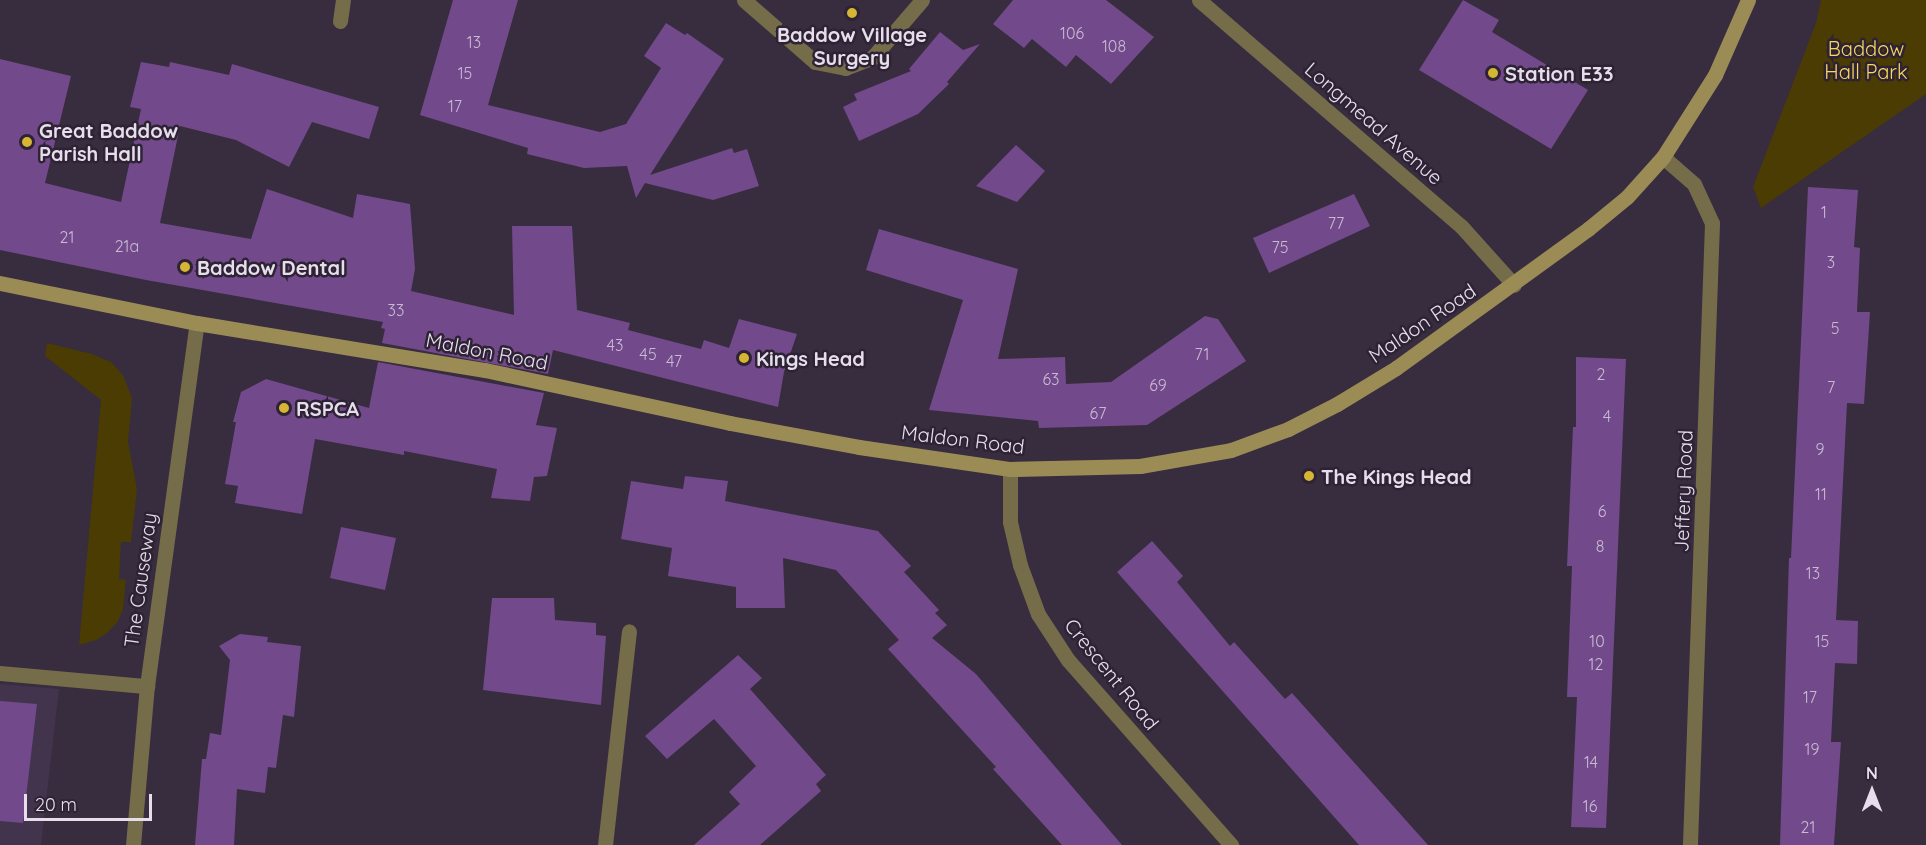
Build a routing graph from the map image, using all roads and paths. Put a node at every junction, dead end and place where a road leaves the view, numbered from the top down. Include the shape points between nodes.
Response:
1 (343, 0) edge
2 (744, 0) edge
3 (922, 0) edge
4 (1199, 0) edge
5 (1748, 0) edge
6 (340, 21) dead end
7 (1663, 157) junction
8 (0, 283) edge
9 (1514, 285) junction
10 (197, 322) junction
11 (1010, 469) junction
12 (629, 631) dead end
13 (0, 673) edge
14 (147, 686) junction
15 (133, 845) edge
16 (605, 845) edge
17 (1231, 845) edge
18 (1690, 845) edge

1 - 6 street
2 - 3 street via 815,62 845,68 873,57
4 - 9 street, Longmead Avenue via 1461,226
5 - 7 street, Maldon Road via 1715,75
7 - 9 street, Maldon Road via 1626,197
7 - 18 street, Jeffery Road via 1694,184 1712,223
8 - 10 street, Maldon Road
9 - 11 street, Maldon Road via 1396,368 1337,404 1288,429 1231,450 1140,466
10 - 11 street, Maldon Road via 485,370 858,447
10 - 14 street, The Causeway
11 - 17 street, Crescent Road via 1010,522 1038,614 1068,660
12 - 16 street
13 - 14 street
14 - 15 street, The Causeway

